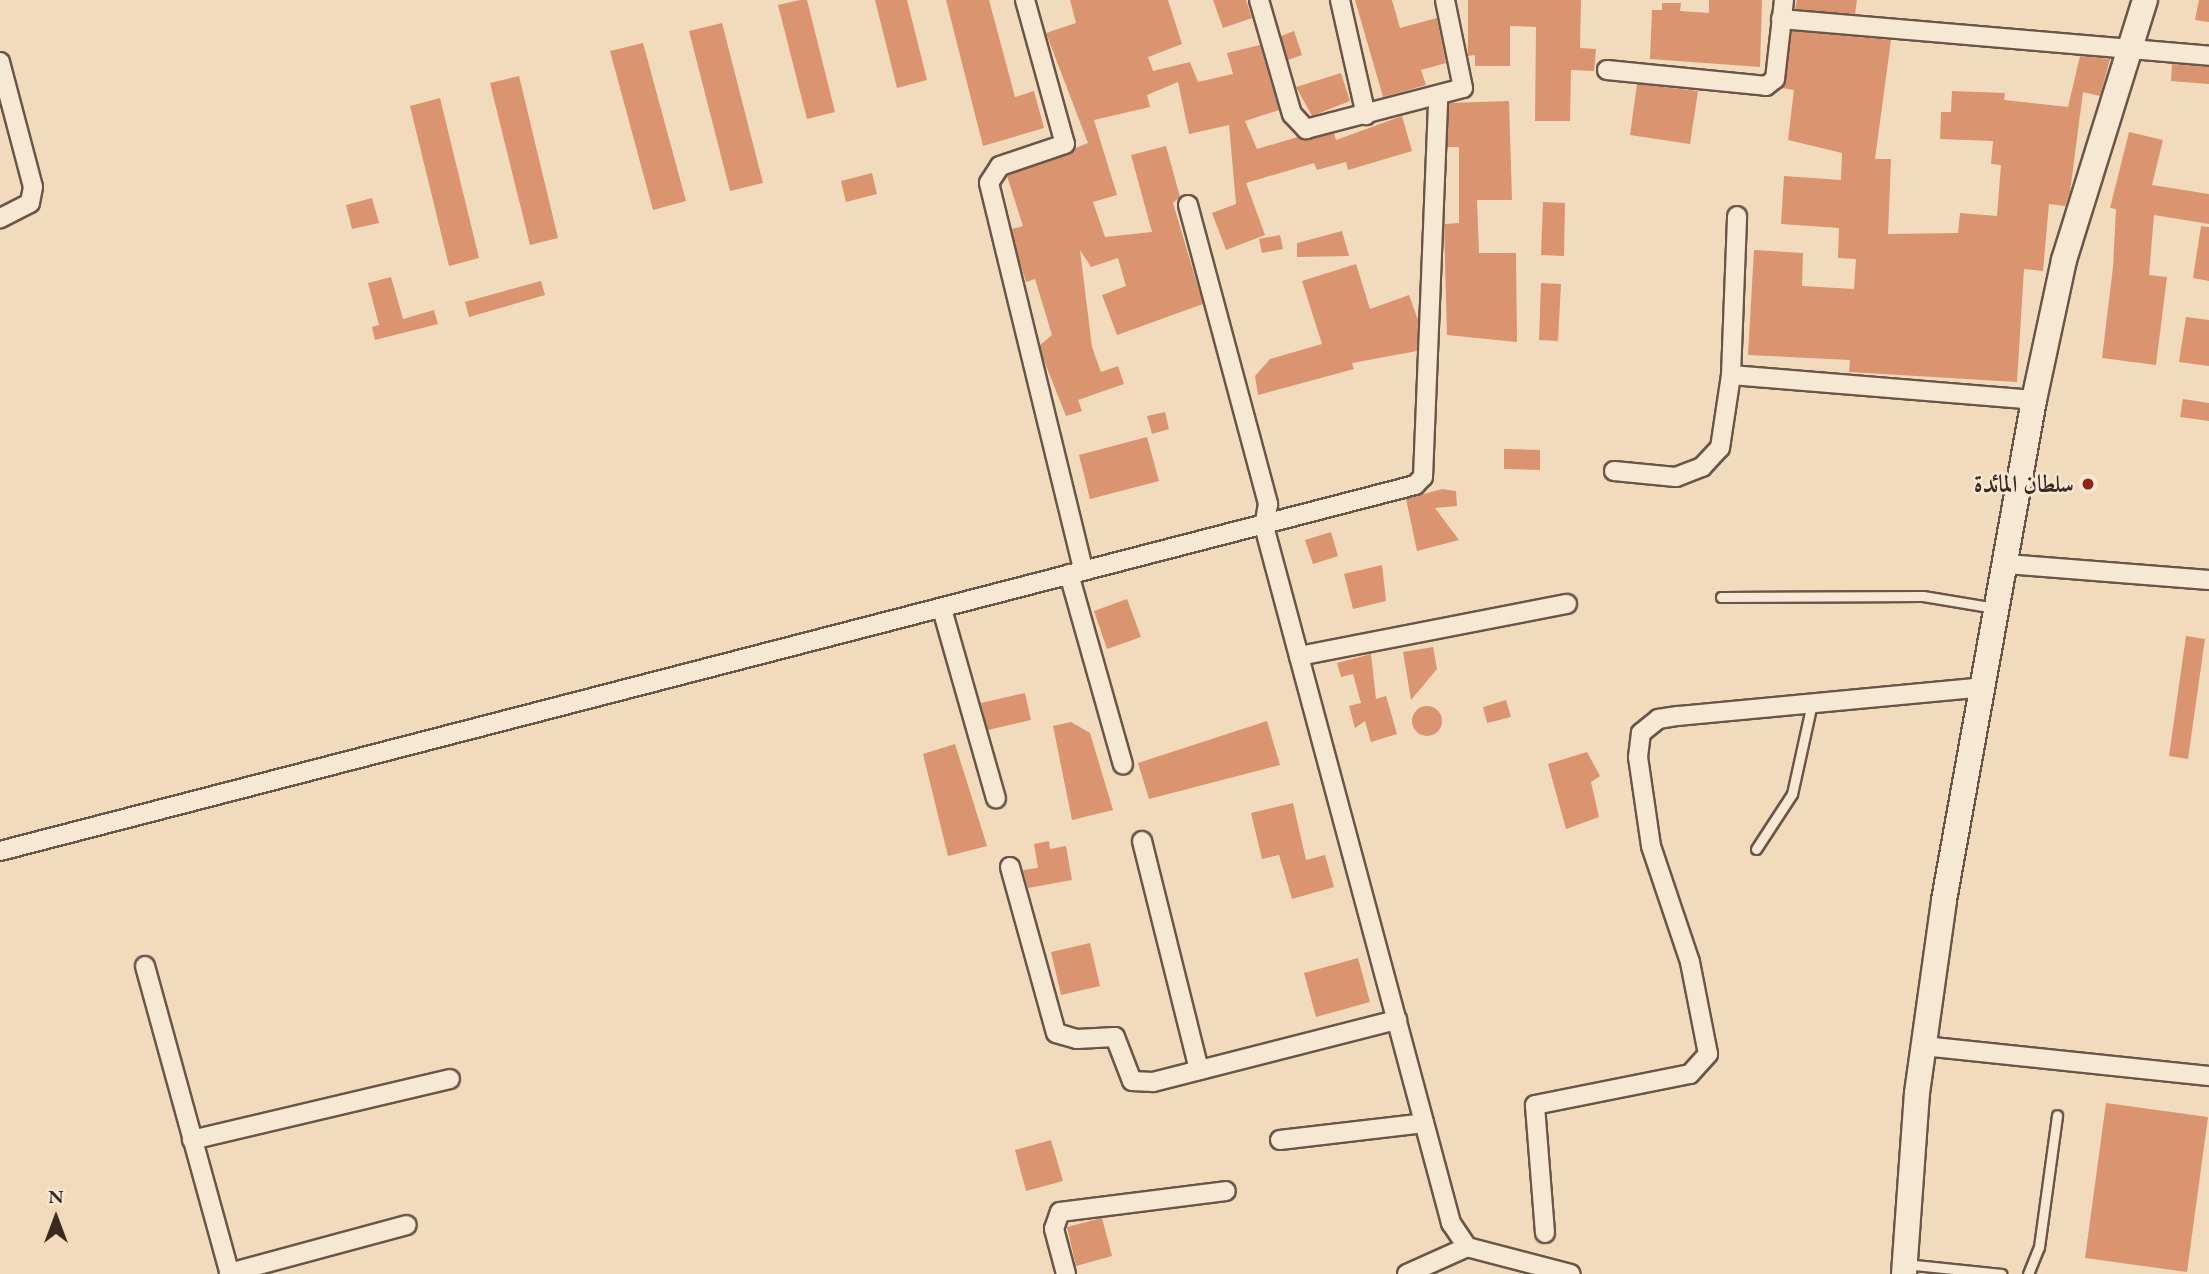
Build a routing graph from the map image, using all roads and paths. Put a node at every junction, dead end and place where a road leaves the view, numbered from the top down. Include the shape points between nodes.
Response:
1 (1025, 0) edge
2 (1259, 0) edge
3 (1340, 0) edge
4 (1445, 0) edge
5 (1784, 0) edge
6 (2145, 0) edge
7 (1781, 19) junction
8 (2126, 47) junction
9 (2209, 57) edge
10 (0, 62) edge
11 (1607, 70) dead end
12 (1438, 97) junction
13 (1366, 115) junction
14 (1188, 205) dead end
15 (1737, 216) dead end
16 (0, 218) edge
17 (1731, 375) junction
18 (2034, 400) junction
19 (1614, 471) dead end
20 (1264, 526) junction
21 (2006, 564) junction
22 (1076, 572) junction
23 (2209, 580) edge
24 (1721, 597) dead end
25 (1567, 604) dead end
26 (942, 608) junction
27 (1997, 608) junction
28 (1299, 656) junction
29 (1982, 687) junction
30 (1812, 703) junction
31 (1123, 765) dead end
32 (996, 797) dead end
33 (1142, 841) dead end
34 (1756, 849) dead end
35 (0, 851) edge
36 (1010, 867) dead end
37 (145, 966) dead end
38 (1397, 1020) junction
39 (1923, 1046) junction
40 (1199, 1070) junction
41 (2209, 1076) edge
42 (450, 1079) dead end
43 (2057, 1115) dead end
44 (1424, 1123) junction
45 (192, 1139) junction
46 (1280, 1140) dead end
47 (1226, 1191) dead end
48 (407, 1225) dead end
49 (1545, 1233) dead end
50 (1467, 1247) junction
51 (1503, 1266) edge
52 (1905, 1269) edge
53 (230, 1273) edge
54 (1066, 1274) edge
55 (1407, 1274) edge
56 (1571, 1274) edge
57 (2001, 1274) edge
58 (2028, 1274) edge

1 - 22 street via 1065,144 1000,166 989,183
2 - 13 street via 1299,127
3 - 13 street
4 - 12 street via 1464,81 1458,92
5 - 7 street
6 - 8 main road
7 - 8 street
7 - 11 street via 1775,79 1766,86
8 - 9 street
8 - 18 main road via 2064,260
10 - 16 street via 33,187 30,203
12 - 13 street
12 - 20 street via 1423,477 1415,485
14 - 20 street via 1268,504
15 - 17 street
17 - 18 street
17 - 19 street via 1714,458 1676,477
18 - 21 main road
20 - 22 street
20 - 28 street
21 - 23 street
21 - 27 main road
22 - 26 street
22 - 31 street
24 - 27 lane via 1923,596
25 - 28 street
26 - 32 street
26 - 35 street
27 - 29 main road
28 - 38 street
29 - 30 street
29 - 39 main road
30 - 34 lane via 1792,794
30 - 49 street via 1658,719 1641,733 1638,757 1651,846 1690,962 1708,1054 1689,1074 1535,1105
33 - 40 street
36 - 40 street via 1056,1033 1115,1037 1127,1074 1140,1083
37 - 45 street
38 - 40 street
38 - 44 street
39 - 41 street
39 - 52 main road
42 - 45 street
43 - 58 lane via 2039,1247
44 - 46 street
44 - 50 street via 1451,1223
45 - 53 street
47 - 54 street via 1060,1212 1054,1229
48 - 53 street
50 - 51 street
50 - 55 street
51 - 56 street
52 - 57 lane

